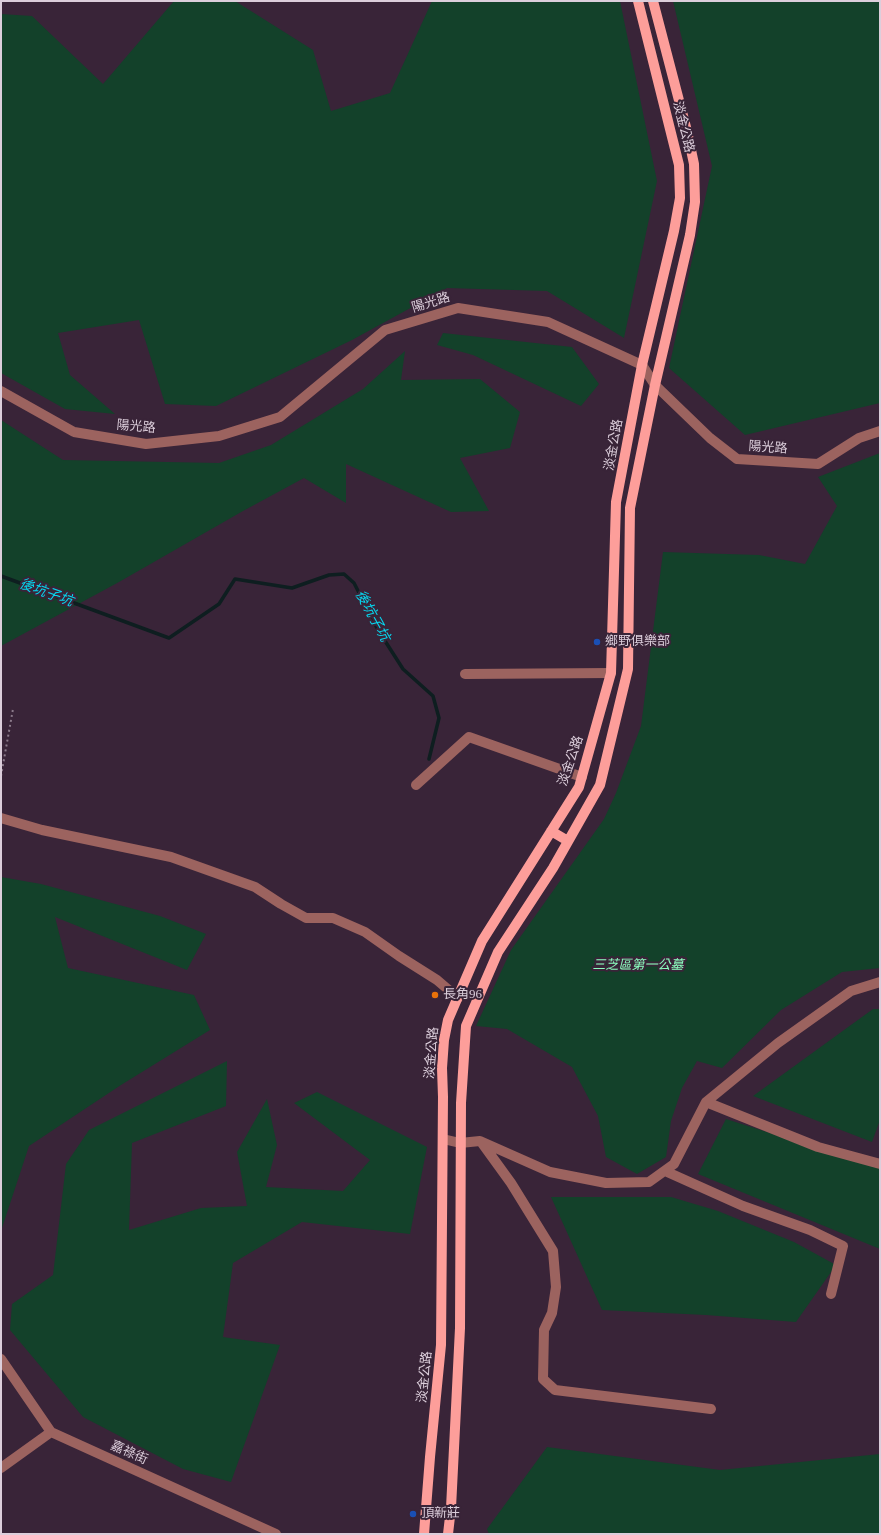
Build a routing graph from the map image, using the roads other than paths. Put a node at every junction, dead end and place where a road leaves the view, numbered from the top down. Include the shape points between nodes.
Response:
1 (638, 1) edge
2 (653, 1) edge
3 (642, 365) junction
4 (655, 385) junction
5 (1, 391) edge
6 (880, 431) edge
7 (611, 673) junction
8 (465, 674) dead end
9 (582, 776) junction
10 (416, 785) dead end
11 (1, 818) edge
12 (551, 830) junction
13 (568, 841) junction
14 (880, 982) edge
15 (458, 998) junction
16 (706, 1102) junction
17 (443, 1139) junction
18 (480, 1141) junction
19 (460, 1143) junction
20 (880, 1164) edge
21 (665, 1171) junction
22 (831, 1294) dead end
23 (1, 1359) edge
24 (710, 1409) dead end
25 (51, 1432) junction
26 (1, 1468) edge
27 (276, 1534) edge
28 (424, 1534) edge
29 (448, 1534) edge

1 - 3 main road, 淡金公路 via 679,164 680,198
2 - 4 main road, 淡金公路 via 687,131 694,164 695,185 690,234
3 - 4 street, 陽光路
3 - 5 street, 陽光路 via 548,322 458,308 385,330 280,417 219,436 146,444 74,432
3 - 7 main road, 淡金公路 via 616,502
4 - 6 street, 陽光路 via 710,438 737,459 818,464 859,438
4 - 13 main road, 淡金公路 via 630,508 628,669 600,785
7 - 8 street
7 - 9 main road, 淡金公路
9 - 10 street via 469,737
9 - 12 main road, 淡金公路 via 579,787
11 - 15 street via 42,830 171,857 255,887 306,918 333,918 365,932 437,980
12 - 13 main road
12 - 15 main road, 淡金公路 via 482,941
13 - 19 main road, 淡金公路 via 498,952 466,1026
14 - 16 street via 851,991 778,1043
15 - 17 main road, 淡金公路 via 448,1020 444,1040
16 - 20 street via 818,1147
16 - 21 street via 674,1164
17 - 19 street
17 - 28 main road, 淡金公路 via 442,1345
18 - 19 street
18 - 21 street via 550,1172 606,1183 649,1182
18 - 24 street via 511,1183 553,1251 556,1287 552,1313 544,1330 543,1379 554,1390
19 - 29 main road, 淡金公路 via 460,1328
21 - 22 street via 843,1246
23 - 25 street
25 - 26 street
25 - 27 street, 嘉祿街

